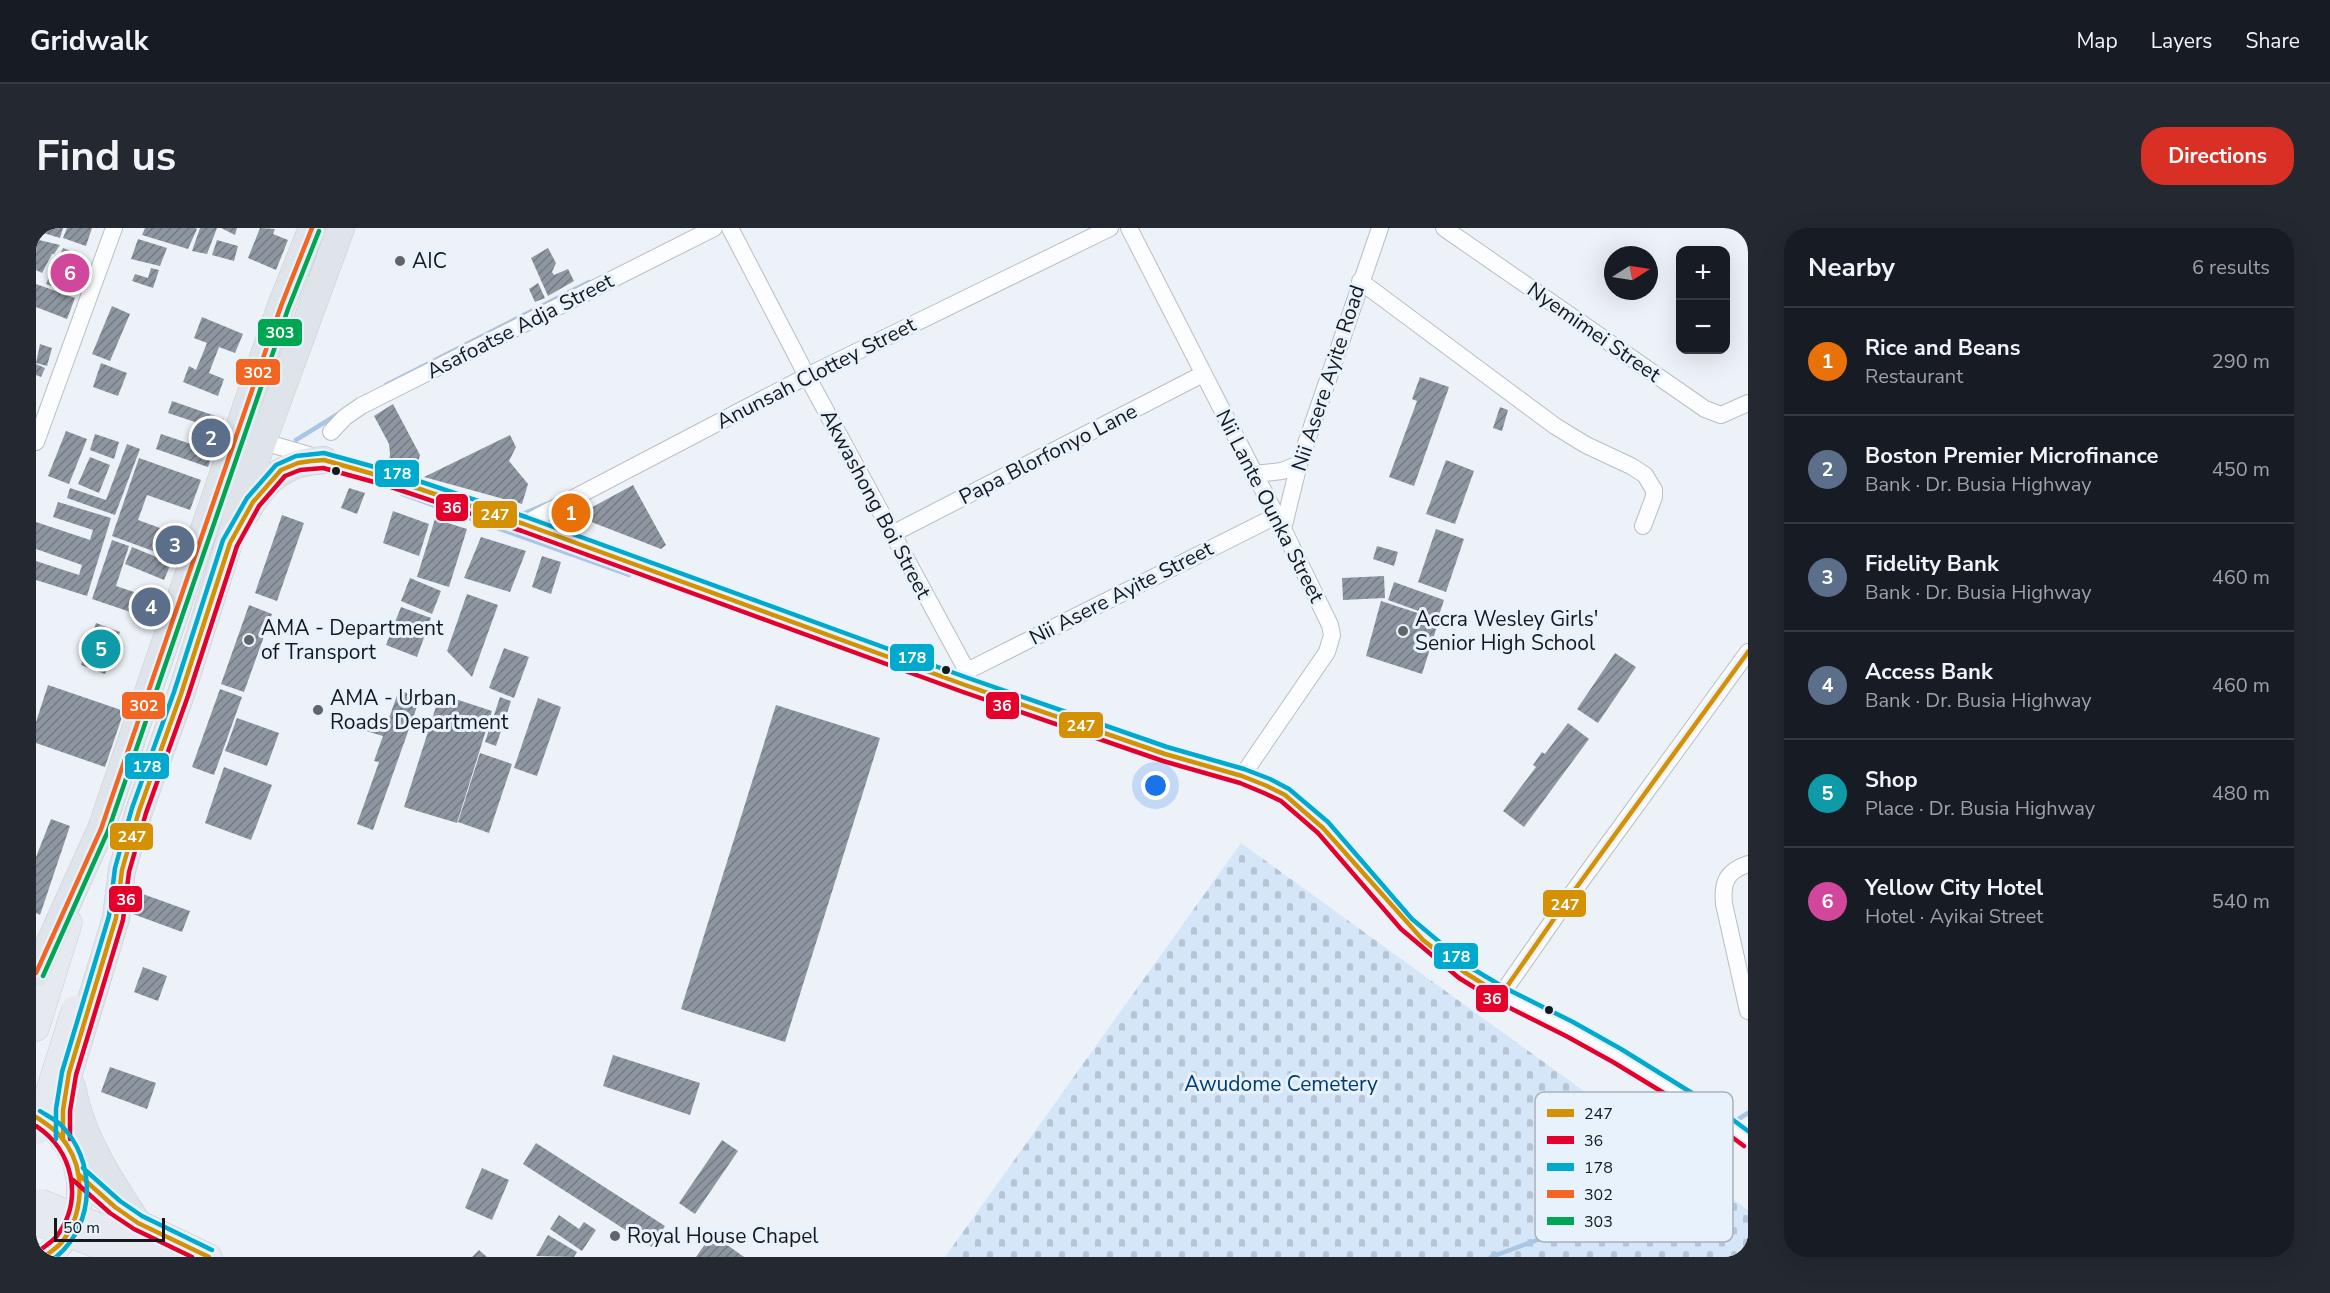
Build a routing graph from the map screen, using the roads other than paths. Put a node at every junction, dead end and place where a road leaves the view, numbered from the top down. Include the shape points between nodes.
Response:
1 (114, 228) edge
2 (312, 228) edge
3 (341, 228) edge
4 (714, 228) edge
5 (730, 228) edge
6 (1110, 228) edge
7 (1129, 228) edge
8 (1380, 228) edge
9 (1444, 228) edge
10 (1360, 281) junction
11 (1203, 374) junction
12 (807, 376) junction
13 (1748, 403) edge
14 (331, 432) dead end
15 (36, 442) edge
16 (264, 442) junction
17 (324, 460) junction
18 (1299, 464) junction
19 (1255, 474) junction
20 (1280, 523) junction
21 (524, 524) junction
22 (1643, 526) dead end
23 (892, 534) junction
24 (230, 543) junction
25 (1748, 652) edge
26 (966, 678) junction
27 (1242, 776) junction
28 (90, 857) junction
29 (1748, 864) edge
30 (122, 870) junction
31 (36, 973) edge
32 (1501, 996) junction
33 (1748, 1011) edge
34 (36, 1028) edge
35 (69, 1072) junction
36 (1675, 1092) edge
37 (36, 1117) edge
38 (36, 1132) edge
39 (63, 1139) junction
40 (78, 1174) junction
41 (38, 1212) edge
42 (138, 1223) junction
43 (51, 1256) edge
44 (128, 1257) edge
45 (174, 1257) edge
46 (209, 1257) edge

1 - 15 street
2 - 28 highway via 299,263 288,321 260,413 244,445 232,450
3 - 16 highway
4 - 14 street, Asafoatse Adja Street via 361,406
5 - 12 street, Akwashong Boi Street
6 - 12 street, Anunsah Clottey Street
7 - 11 street, Nii Lante Ounka Street
8 - 10 street, Nii Asere Ayite Road
9 - 13 street, Nyemimei Street via 1705,409 1721,416
10 - 18 street, Nii Asere Ayite Road
10 - 22 street via 1555,426 1645,475 1654,497
11 - 19 street, Nii Lante Ounka Street
11 - 23 street, Papa Blorfonyo Lane
12 - 21 street, Anunsah Clottey Street
12 - 23 street, Akwashong Boi Street
16 - 17 street
16 - 24 highway
17 - 21 street
17 - 24 highway via 281,470 253,502
18 - 19 street via 1282,471
18 - 20 street, Nii Asere Ayite Road
19 - 20 street, Nii Lante Ounka Street
20 - 26 street, Nii Asere Ayite Street
20 - 27 street, Nii Lante Ounka Street via 1330,625 1331,644
21 - 26 street
23 - 26 street, Akwashong Boi Street
24 - 30 highway
25 - 32 street
26 - 27 street via 1165,754
27 - 32 street via 1292,801 1323,828 1423,940
28 - 31 highway
28 - 34 main road
29 - 33 street via 1729,874 1722,890
30 - 35 highway via 116,918
30 - 38 main road, bridge
32 - 36 street via 1589,1040
35 - 39 highway
35 - 42 highway via 87,1135
37 - 39 main road
39 - 40 main road via 76,1161
40 - 42 main road
40 - 43 main road via 76,1219
41 - 44 main road, bridge
41 - 45 main road, bridge
42 - 46 main road

